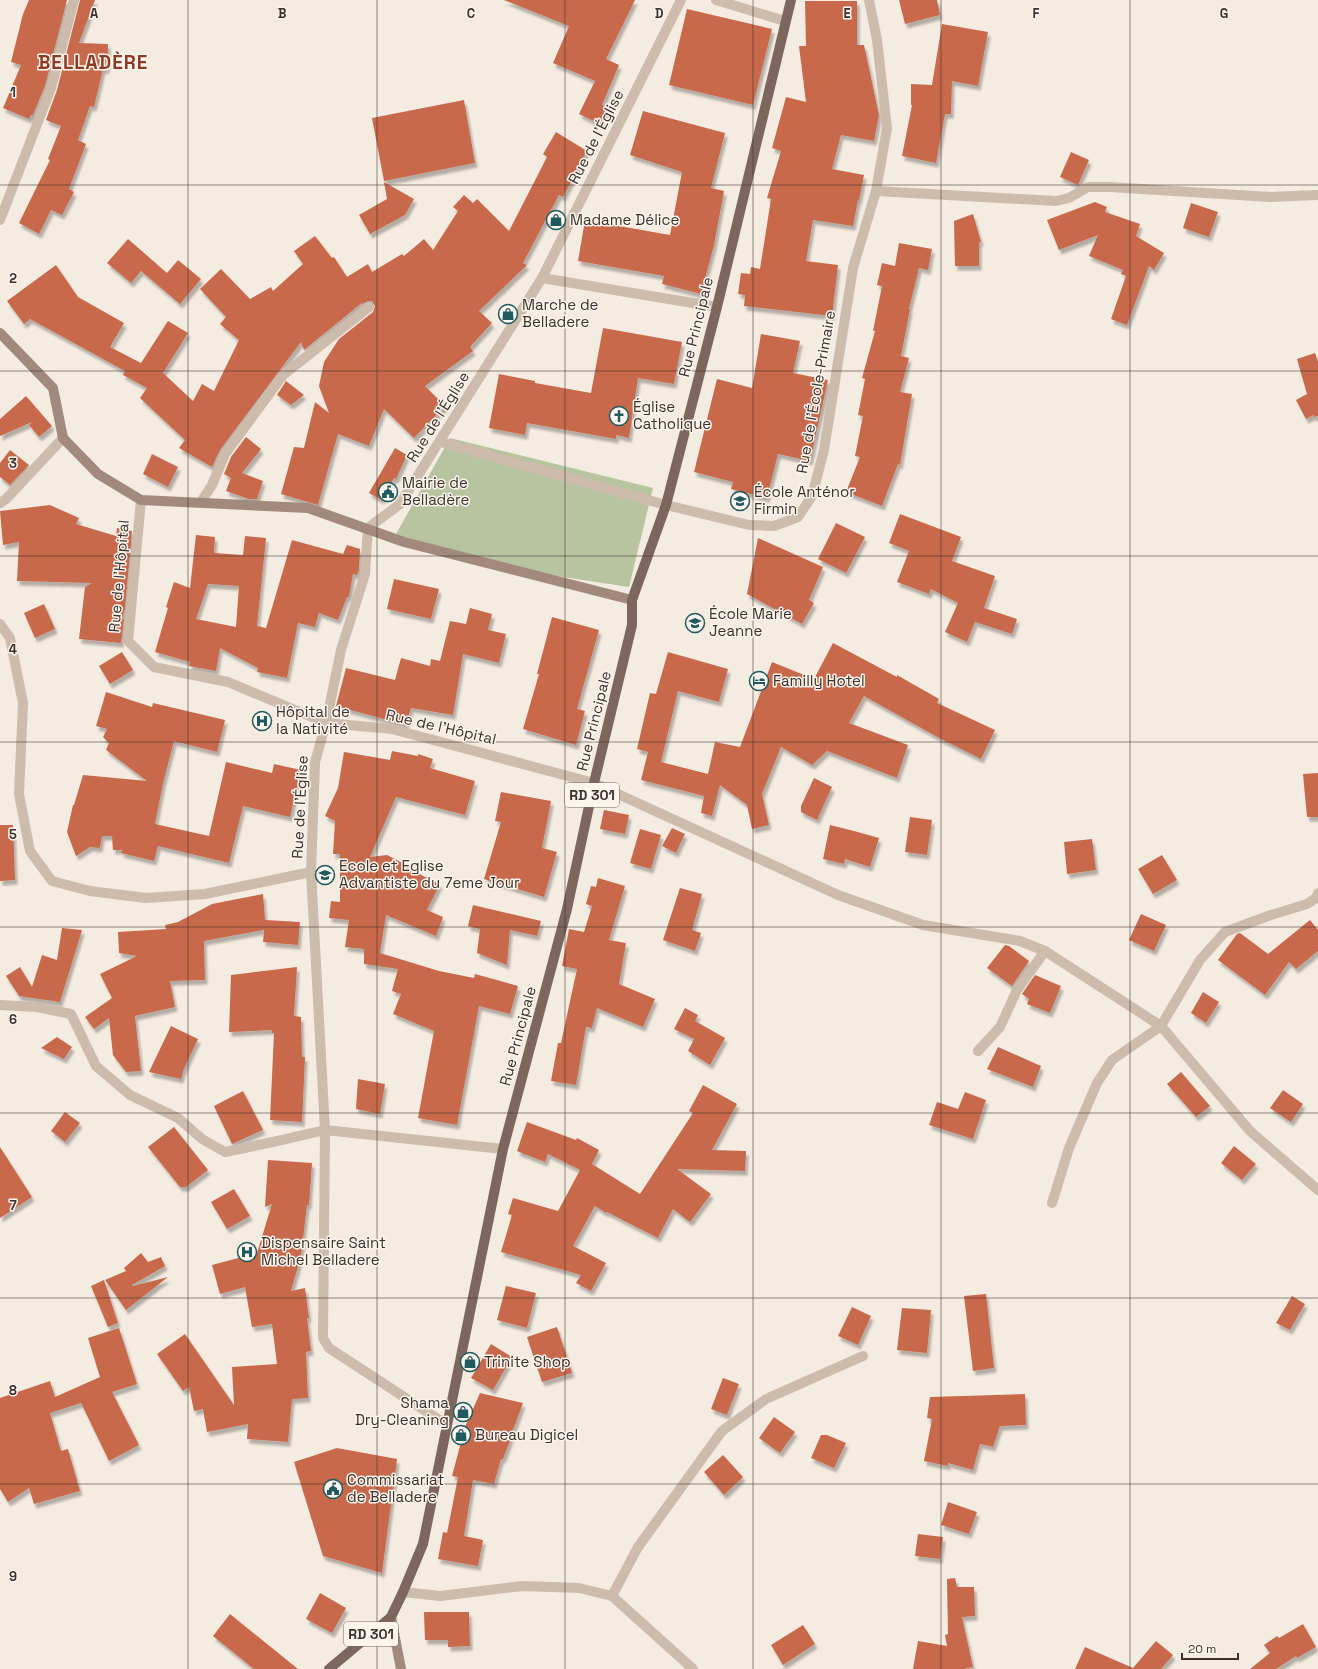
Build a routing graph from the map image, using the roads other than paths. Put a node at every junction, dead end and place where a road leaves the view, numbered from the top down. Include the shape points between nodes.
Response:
1 (74, 0) edge
2 (681, 0) edge
3 (716, 0) edge
4 (791, 0) edge
5 (869, 0) edge
6 (785, 21) junction
7 (876, 191) junction
8 (1318, 195) edge
9 (0, 220) edge
10 (542, 278) junction
11 (369, 307) dead end
12 (717, 307) junction
13 (0, 333) edge
14 (63, 438) junction
15 (441, 442) junction
16 (141, 500) junction
17 (201, 502) junction
18 (0, 503) edge
19 (666, 505) junction
20 (368, 528) junction
21 (632, 600) junction
22 (0, 624) edge
23 (326, 723) junction
24 (594, 783) junction
25 (311, 872) junction
26 (1318, 893) edge
27 (1045, 951) junction
28 (0, 1005) edge
29 (1161, 1026) junction
30 (978, 1051) dead end
31 (325, 1130) junction
32 (503, 1149) junction
33 (1318, 1190) edge
34 (1052, 1203) dead end
35 (863, 1356) dead end
36 (447, 1425) junction
37 (403, 1592) junction
38 (612, 1596) junction
39 (390, 1617) junction
40 (329, 1669) edge
41 (401, 1669) edge
42 (693, 1669) edge

1 - 9 street via 51,88
2 - 10 street, Rue de l'Église
3 - 6 street
4 - 6 main road, Rue Principale / RD 301
5 - 7 street, Rue de l'École-Primaire via 877,40 887,128
6 - 12 main road, Rue Principale / RD 301
7 - 8 street via 1056,201 1069,198 1088,187 1270,197
7 - 19 street, Rue de l'École-Primaire via 853,268 824,450 812,496 798,517 774,526 749,526
10 - 12 street
10 - 15 street, Rue de l'Église
11 - 17 street via 283,375 225,454 212,485
12 - 19 main road, Rue Principale / RD 301
13 - 14 street via 53,388
14 - 16 street via 98,474
14 - 18 street
15 - 19 street, Rue de l'École-Primaire
15 - 20 street, Rue de l'Église via 400,504
16 - 17 street
16 - 23 street, Rue de l'Hôpital via 128,641 154,667 228,682
17 - 20 street via 308,508
19 - 21 main road, Rue Principale / RD 301
20 - 21 street via 404,542
20 - 23 street, Rue de l'Église via 365,574 341,650
21 - 24 main road, Rue Principale / RD 301 via 632,625
22 - 25 street via 10,638 23,703 19,794 30,851 52,880 90,891 146,898 205,894
23 - 24 street, Rue de l'Hôpital via 392,729
23 - 25 street, Rue de l'Église via 315,762
24 - 27 street, Rue de l'Hôpital via 838,895 923,925 1020,941
24 - 32 main road, Rue Principale / RD 301 via 567,908
25 - 31 street, Rue de l'Église
26 - 29 street via 1316,898 1307,904 1225,932 1200,960
27 - 29 street, Rue de l'Hôpital
27 - 30 street via 1017,990 1000,1027
28 - 31 street via 38,1007 71,1014 96,1066 130,1095 178,1118 202,1139 225,1152
29 - 33 street, Rue de l'Hôpital via 1250,1131
29 - 34 street via 1112,1060 1097,1083 1069,1148
31 - 32 street
31 - 36 street, Rue de l'Église via 323,1338 329,1348
32 - 36 main road, Rue Principale / RD 301
35 - 38 street via 766,1399 722,1431 638,1547
36 - 37 main road, Rue Principale / RD 301 via 423,1544
37 - 38 street via 440,1596 523,1586 579,1588
37 - 39 main road, RD 301
38 - 42 street
39 - 40 main road, RD 301
39 - 41 street

